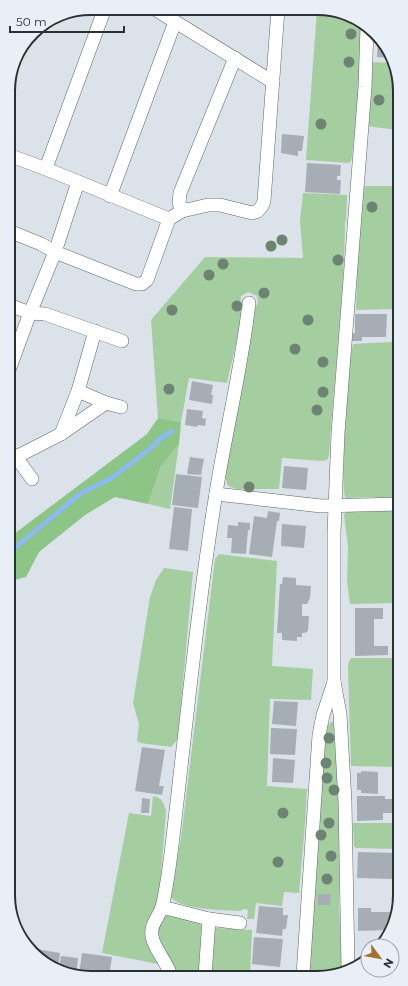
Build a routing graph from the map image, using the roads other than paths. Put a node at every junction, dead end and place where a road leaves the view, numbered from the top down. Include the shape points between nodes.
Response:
1 (102, 15) edge
2 (164, 15) edge
3 (278, 15) edge
4 (175, 22) junction
5 (367, 34) edge
6 (235, 58) junction
7 (273, 82) junction
8 (15, 157) edge
9 (46, 168) junction
10 (78, 182) junction
11 (110, 196) junction
12 (182, 210) junction
13 (169, 219) junction
14 (15, 233) edge
15 (55, 252) junction
16 (249, 303) dead end
17 (15, 307) edge
18 (30, 313) junction
19 (94, 331) junction
20 (122, 341) dead end
21 (15, 354) edge
22 (78, 391) junction
23 (106, 404) junction
24 (121, 407) dead end
25 (61, 434) junction
26 (15, 453) edge
27 (15, 457) edge
28 (32, 479) dead end
29 (216, 494) junction
30 (393, 504) edge
31 (335, 506) junction
32 (334, 682) junction
33 (162, 907) junction
34 (209, 919) junction
35 (240, 923) dead end
36 (348, 964) edge
37 (168, 971) edge
38 (205, 971) edge
39 (303, 971) edge

1 - 9 street
2 - 4 street
3 - 7 street
4 - 6 street
4 - 11 street
5 - 31 street
6 - 7 street
6 - 12 street via 180,193
7 - 12 street via 264,201 258,212 214,205
8 - 9 street
9 - 10 street
10 - 11 street
10 - 15 street
11 - 13 street
12 - 13 street
13 - 15 street via 147,280 142,284 136,284
14 - 15 street
15 - 18 street
16 - 29 street
17 - 18 street
18 - 19 street via 45,314
18 - 21 street
19 - 20 street
19 - 22 street
22 - 23 street
22 - 25 street
23 - 24 street
23 - 25 street
25 - 26 street
27 - 28 street
29 - 31 street
29 - 33 street via 190,678 174,831
30 - 31 street
31 - 32 street
32 - 36 street via 338,697 345,802
32 - 39 street via 319,734
33 - 34 street
33 - 37 street via 153,926 152,936
34 - 35 street
34 - 38 street

